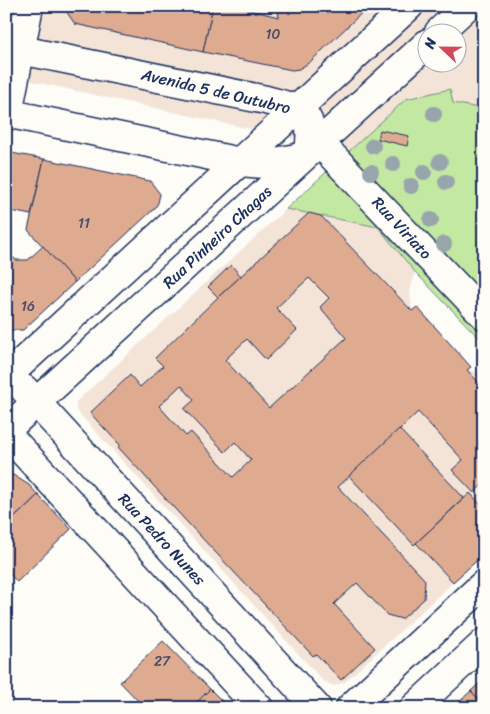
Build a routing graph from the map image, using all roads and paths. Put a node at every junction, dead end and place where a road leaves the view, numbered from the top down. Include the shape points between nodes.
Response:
1 (29, 6) edge
2 (409, 6) edge
3 (467, 6) edge
4 (450, 22) edge
5 (13, 48) edge
6 (418, 52) edge
7 (297, 109) junction
8 (7, 113) edge
9 (314, 147) junction
10 (240, 162) junction
11 (484, 315) edge
12 (7, 373) edge
13 (36, 402) junction
14 (6, 432) edge
15 (484, 584) edge
16 (239, 623) junction
17 (484, 643) edge
18 (208, 652) junction
19 (259, 708) edge
20 (317, 708) edge
21 (350, 708) edge
22 (414, 708) edge

1 - 5 street
2 - 7 street
3 - 4 street
5 - 7 street, Avenida 5 de Outubro
5 - 8 street
6 - 9 street, Rua Pinheiro Chagas
7 - 9 street, Avenida 5 de Outubro via 309,122
7 - 10 street
8 - 10 street
9 - 10 street via 296,158 264,164
9 - 11 street, Rua Viriato
9 - 13 street, Rua Pinheiro Chagas
10 - 12 street
12 - 13 street, Rua Pedro Nunes
13 - 14 street, Rua Pinheiro Chagas
13 - 16 street, Rua Pedro Nunes
14 - 18 street
15 - 21 street
16 - 18 street
16 - 20 street, Rua Pedro Nunes
17 - 22 street
18 - 19 street

